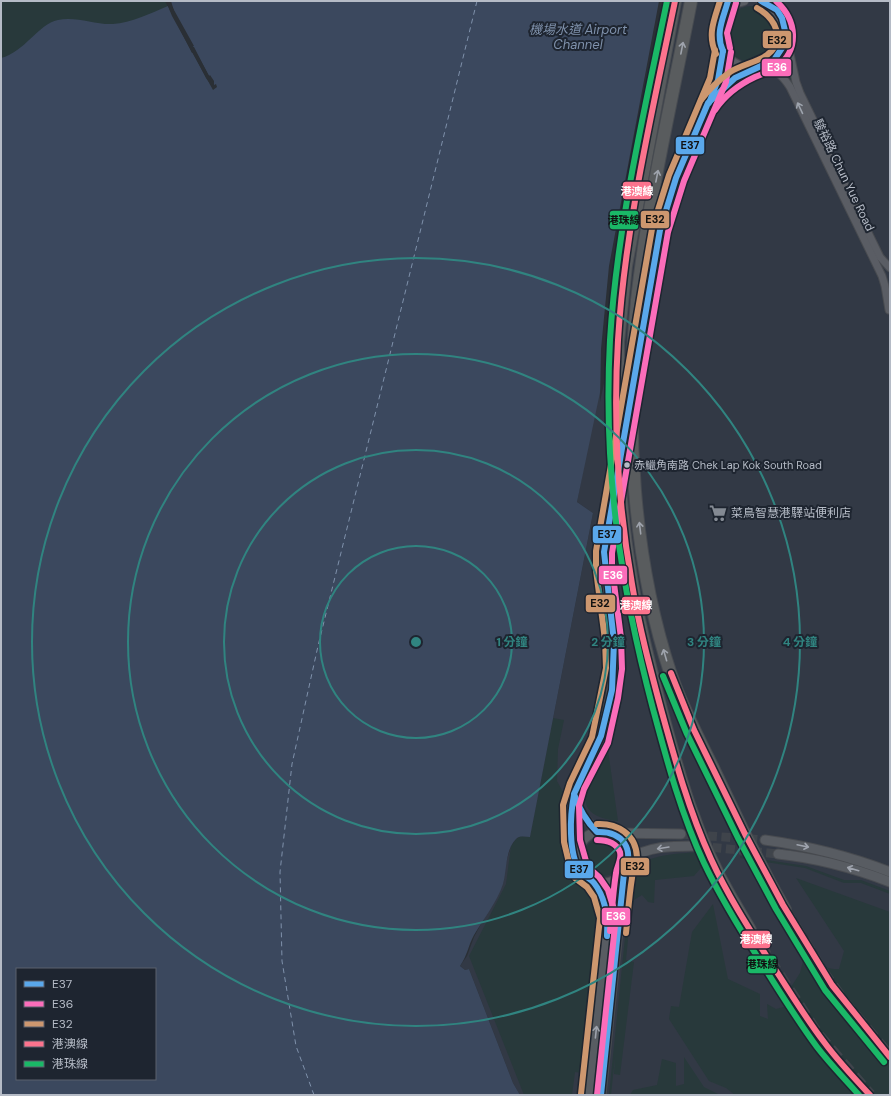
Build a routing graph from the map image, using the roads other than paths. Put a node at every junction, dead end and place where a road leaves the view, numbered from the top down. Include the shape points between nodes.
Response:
1 (675, 1) edge
2 (691, 1) edge
3 (728, 1) edge
4 (744, 1) edge
5 (761, 1) edge
6 (722, 19) junction
7 (786, 35) junction
8 (723, 51) junction
9 (759, 67) junction
10 (708, 103) junction
11 (660, 230) tunnel mouth
12 (890, 268) edge
13 (890, 300) edge
14 (889, 312) edge
15 (608, 528) tunnel mouth
16 (574, 794) junction
17 (597, 832) junction
18 (612, 833) junction
19 (681, 834) tunnel mouth
20 (764, 840) tunnel mouth
21 (699, 846) tunnel mouth
22 (778, 854) tunnel mouth
23 (577, 859) junction
24 (629, 860) junction
25 (890, 872) edge
26 (624, 873) junction
27 (593, 882) junction
28 (890, 882) edge
29 (785, 910) tunnel mouth
30 (750, 930) tunnel mouth
31 (589, 1095) edge
32 (601, 1095) edge

1 - 30 highway, bridge via 634,213 621,306 616,401 620,496 637,610 674,757 687,800 710,858
29 -> 2 highway, bridge via 693,727 672,676 649,589 638,514 632,414 637,300 649,218
3 - 6 street
4 - 6 street via 733,5
5 - 7 street via 777,10
6 - 8 street via 718,30
7 - 9 street via 780,53 774,60
7 - 12 street, 駿裕路 Chun Yue Road via 800,93 880,257
8 - 9 street via 736,64 750,68
8 - 10 street via 718,80
9 - 10 street via 735,78
14 -> 9 street, 駿裕路 Chun Yue Road via 886,286 882,276 790,87 771,68
10 - 11 street via 676,178
13 - 14 street
15 - 16 street via 604,569 614,668 598,745
16 - 17 street via 580,812
16 - 23 street via 571,805 572,841
17 - 18 main road
17 - 23 main road via 581,844
18 - 19 main road
18 - 24 main road via 624,841 629,852
20 -> 25 main road via 799,845 848,857
21 -> 24 main road via 646,851
28 -> 22 main road via 847,868
23 - 27 main road via 582,873
24 - 26 main road
26 - 27 main road via 610,883
26 - 32 main road
31 -> 27 main road via 608,927 605,904

